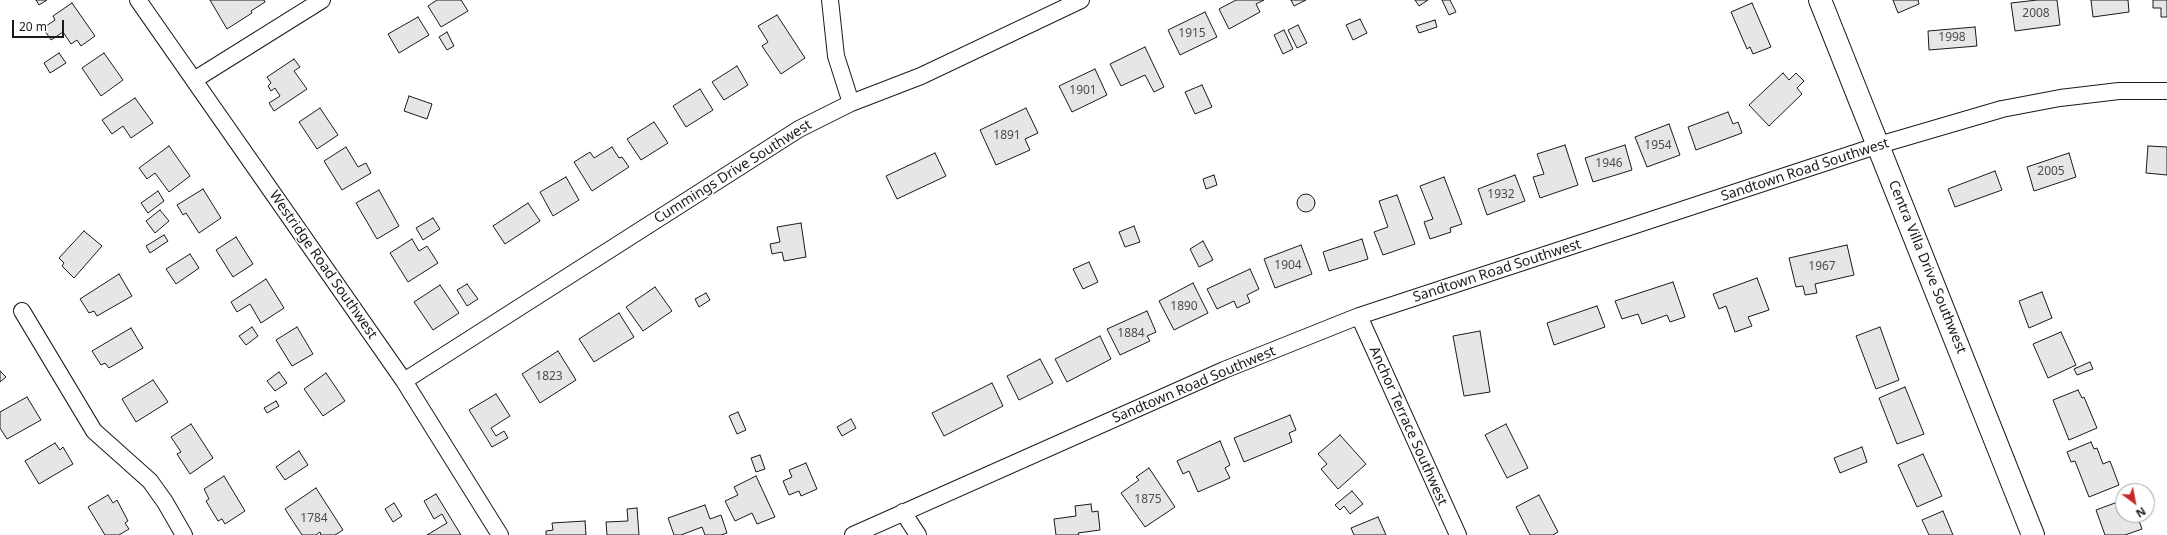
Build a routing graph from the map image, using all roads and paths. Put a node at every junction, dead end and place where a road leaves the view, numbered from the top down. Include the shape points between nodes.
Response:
1 (138, 0) edge
2 (322, 0) edge
3 (830, 0) edge
4 (1081, 0) edge
5 (1820, 0) edge
6 (194, 80) junction
7 (2167, 91) edge
8 (851, 103) junction
9 (1879, 145) junction
10 (22, 311) dead end
11 (1359, 316) junction
12 (404, 381) junction
13 (904, 512) junction
14 (184, 535) edge
15 (500, 535) edge
16 (853, 535) edge
17 (918, 535) edge
18 (1458, 535) edge
19 (2033, 535) edge

1 - 6 street, Westridge Road Southwest
2 - 6 street
3 - 8 street via 836,56
4 - 8 street, Cummings Drive Southwest via 921,76
5 - 9 street, Centra Villa Drive Southwest
6 - 12 street, Westridge Road Southwest
7 - 9 street, Sandtown Road Southwest via 2119,91 2016,106
8 - 12 street, Cummings Drive Southwest via 799,129
9 - 11 street, Sandtown Road Southwest
9 - 19 street, Centra Villa Drive Southwest
10 - 14 street via 94,431 150,481
11 - 13 street, Sandtown Road Southwest via 1224,370
11 - 18 street, Anchor Terrace Southwest
12 - 15 street, Westridge Road Southwest
13 - 16 street, Sandtown Road Southwest
13 - 17 street

